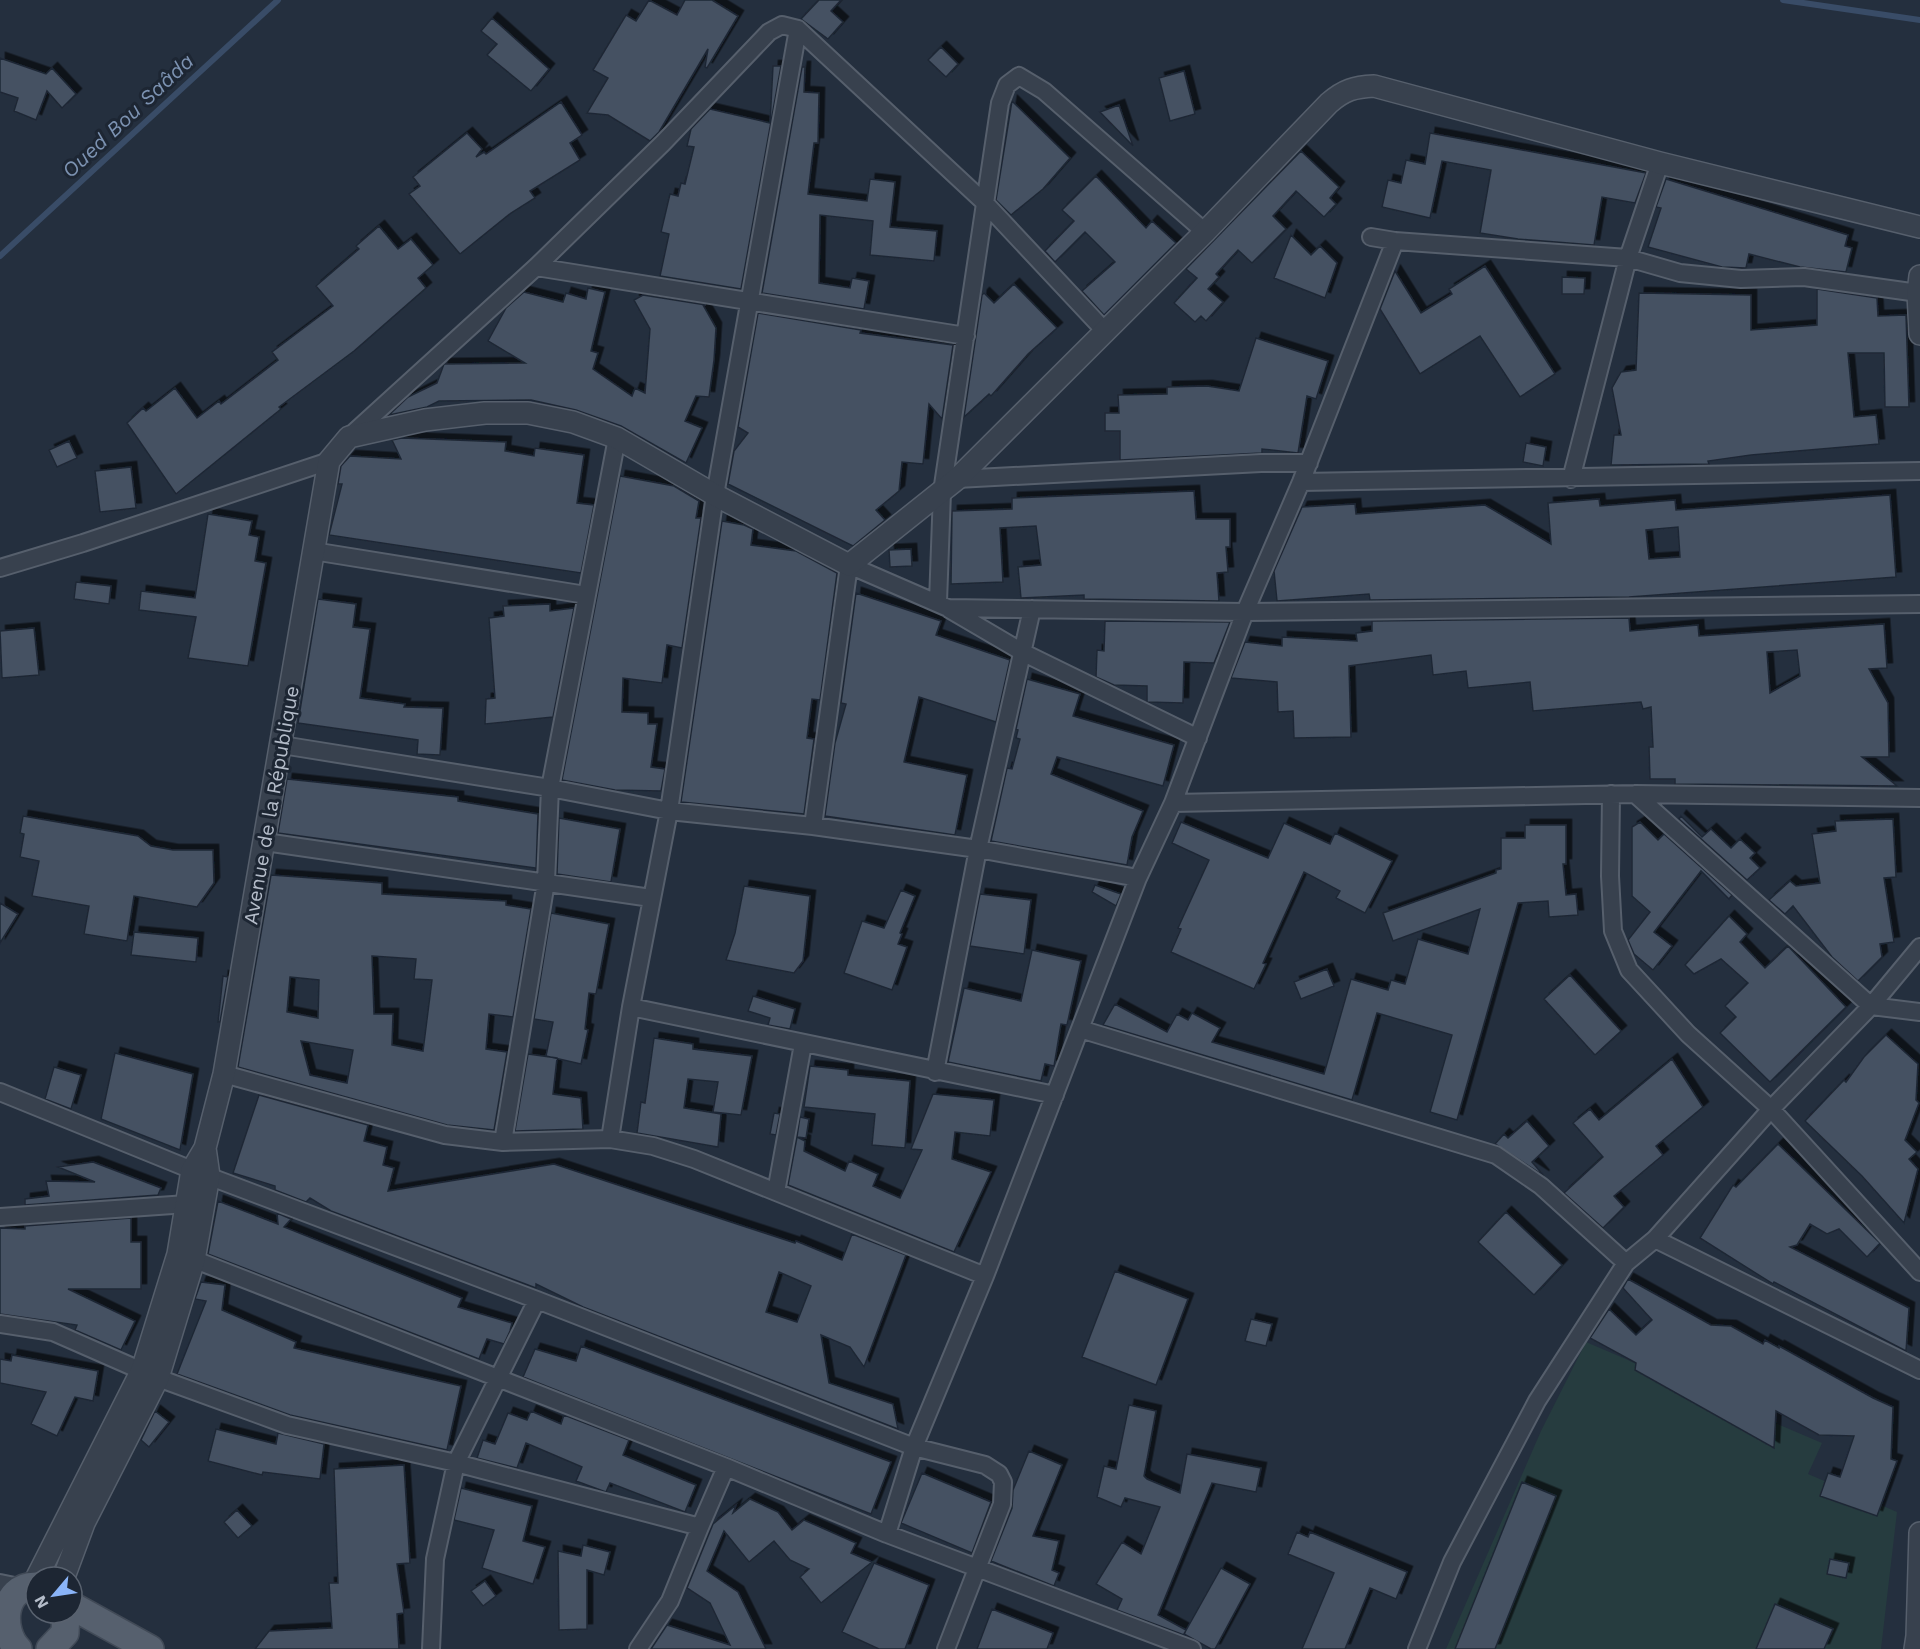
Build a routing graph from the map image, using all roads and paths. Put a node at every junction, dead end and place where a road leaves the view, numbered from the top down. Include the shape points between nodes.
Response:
1 (798, 29) junction
2 (1660, 163) junction
3 (985, 203) junction
4 (1920, 227) edge
5 (1205, 232) junction
6 (1371, 237) dead end
7 (1395, 241) junction
8 (1628, 258) junction
9 (536, 267) junction
10 (1919, 285) edge
11 (750, 302) junction
12 (1104, 330) junction
13 (1920, 334) edge
14 (966, 336) junction
15 (349, 437) junction
16 (616, 438) junction
17 (329, 461) junction
18 (1309, 463) junction
19 (1920, 471) edge
20 (1571, 479) junction
21 (1301, 482) junction
22 (949, 486) junction
23 (715, 495) junction
24 (313, 551) junction
25 (849, 565) junction
26 (0, 568) edge
27 (586, 596) junction
28 (1920, 604) edge
29 (943, 605) junction
30 (1032, 609) junction
31 (1245, 612) junction
32 (1024, 653) junction
33 (1198, 738) junction
34 (282, 745) junction
35 (550, 788) junction
36 (1611, 794) junction
37 (1635, 794) junction
38 (1920, 798) edge
39 (1173, 803) junction
40 (669, 811) junction
41 (813, 826) junction
42 (265, 842) junction
43 (978, 849) junction
44 (1138, 878) junction
45 (546, 882) junction
46 (651, 898) junction
47 (1920, 947) edge
48 (631, 1006) junction
49 (1871, 1006) junction
50 (1920, 1012) edge
51 (1080, 1029) junction
52 (803, 1044) junction
53 (935, 1072) junction
54 (224, 1074) junction
55 (0, 1092) edge
56 (1055, 1095) junction
57 (1771, 1109) junction
58 (610, 1139) junction
59 (503, 1142) junction
60 (201, 1173) junction
61 (776, 1192) junction
62 (187, 1204) junction
63 (0, 1217) edge
64 (1655, 1239) junction
65 (186, 1257) junction
66 (1626, 1263) junction
67 (1920, 1272) edge
68 (985, 1276) junction
69 (537, 1300) junction
70 (0, 1324) edge
71 (1920, 1370) edge
72 (150, 1374) junction
73 (496, 1378) junction
74 (914, 1447) junction
75 (456, 1463) junction
76 (726, 1467) junction
77 (700, 1527) junction
78 (1920, 1533) edge
79 (887, 1534) junction
80 (39, 1565) edge
81 (68, 1565) edge
82 (978, 1566) junction
83 (24, 1586) edge
84 (84, 1613) edge
85 (65, 1625) edge
86 (4, 1631) edge
87 (1917, 1640) edge
88 (51, 1649) edge
89 (150, 1649) edge
90 (431, 1649) edge
91 (638, 1649) edge
92 (946, 1649) edge
93 (1192, 1649) edge
94 (1417, 1649) edge

1 - 3 street
1 - 9 street via 782,25 769,32
1 - 11 street
2 - 4 street
2 - 5 street via 1374,86 1358,86 1344,90 1329,103
2 - 8 street
3 - 5 street via 1000,103 1007,85 1019,76 1044,91
3 - 12 street
3 - 14 street
5 - 12 street
6 - 7 street
7 - 8 street
7 - 18 street
8 - 10 street via 1680,273 1741,279 1804,277
8 - 20 street
9 - 11 street
9 - 15 street
10 - 13 street
11 - 14 street
11 - 23 street
12 - 22 street
14 - 22 street
15 - 16 street via 425,420 528,413 573,422
15 - 17 street
16 - 23 street
16 - 27 street
17 - 24 street, Avenue de la République
17 - 26 street
18 - 21 street
18 - 22 street via 1261,463
19 - 20 street
20 - 21 street
21 - 31 street
22 - 25 street
22 - 29 street
23 - 25 street
23 - 40 street
24 - 27 street
24 - 34 street, Avenue de la République
25 - 29 street
25 - 41 street
27 - 35 street
28 - 31 street
29 - 30 street
29 - 32 street
30 - 31 street
30 - 32 street
31 - 33 street
32 - 33 street
32 - 43 street
33 - 39 street
34 - 35 street
34 - 42 street, Avenue de la République
35 - 40 street
35 - 45 street
36 - 37 street
36 - 39 street
36 - 57 street via 1613,931 1629,970 1688,1034
37 - 38 street
37 - 49 street
39 - 44 street
40 - 41 street
40 - 46 street
41 - 43 street
42 - 45 street
42 - 54 street, Avenue de la République
43 - 44 street
43 - 53 street
44 - 51 street
45 - 46 street
45 - 59 street
46 - 48 street
47 - 49 street
48 - 52 street
48 - 58 street
49 - 50 street
49 - 57 street
51 - 56 street
51 - 66 street via 1496,1155 1558,1199
52 - 53 street
52 - 61 street
53 - 56 street
54 - 59 street via 444,1135
54 - 60 street, Avenue de la République
55 - 60 street
56 - 68 street
57 - 64 street
57 - 67 street
58 - 59 street
58 - 61 street via 653,1146
60 - 62 street
60 - 65 street
60 - 69 street
61 - 68 street
62 - 63 street
62 - 65 street
64 - 66 street
64 - 71 street
65 - 72 street
65 - 73 street
66 - 94 street via 1537,1401 1452,1563
68 - 74 street
69 - 73 street
69 - 74 street
70 - 72 street via 53,1332
72 - 75 street via 287,1425
72 - 80 street
72 - 81 street
73 - 75 street
73 - 76 street
74 - 79 street
74 - 82 street via 985,1465 1001,1478 1002,1504
75 - 77 street
75 - 90 street via 435,1559
76 - 77 street
76 - 79 street
77 - 91 street via 670,1601
78 - 87 street
79 - 82 street
82 - 92 street
82 - 93 street
83 - 86 main road via 6,1600
84 - 89 main road
85 - 88 main road via 65,1632

